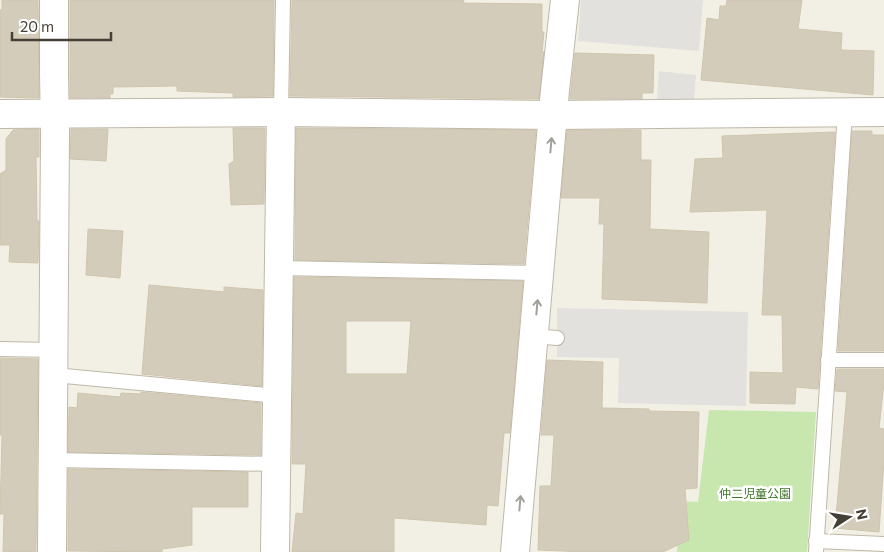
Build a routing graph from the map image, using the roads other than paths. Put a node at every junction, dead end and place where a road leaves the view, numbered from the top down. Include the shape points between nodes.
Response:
1 (54, 0) edge
2 (283, 0) edge
3 (565, 0) edge
4 (281, 112) junction
5 (845, 112) junction
6 (884, 112) edge
7 (0, 114) edge
8 (55, 114) junction
9 (553, 115) junction
10 (279, 268) junction
11 (539, 273) junction
12 (0, 349) edge
13 (828, 360) junction
14 (884, 360) edge
15 (54, 363) junction
16 (277, 396) junction
17 (53, 460) junction
18 (276, 464) junction
19 (884, 544) edge
20 (816, 546) edge
21 (52, 552) edge
22 (275, 552) edge
23 (515, 552) edge

1 - 8 street
2 - 4 lane
3 - 9 street
4 - 8 street
4 - 9 street
4 - 10 street
5 - 6 street
5 - 9 street
5 - 13 lane
7 - 8 street
8 - 15 street
11 -> 9 street
10 - 11 lane
10 - 16 street
23 -> 11 street via 546,337
12 - 15 lane
13 - 14 lane
13 - 20 lane
15 - 16 lane
15 - 17 street
16 - 18 street
17 - 18 lane
17 - 21 street
18 - 22 street
19 - 20 lane

